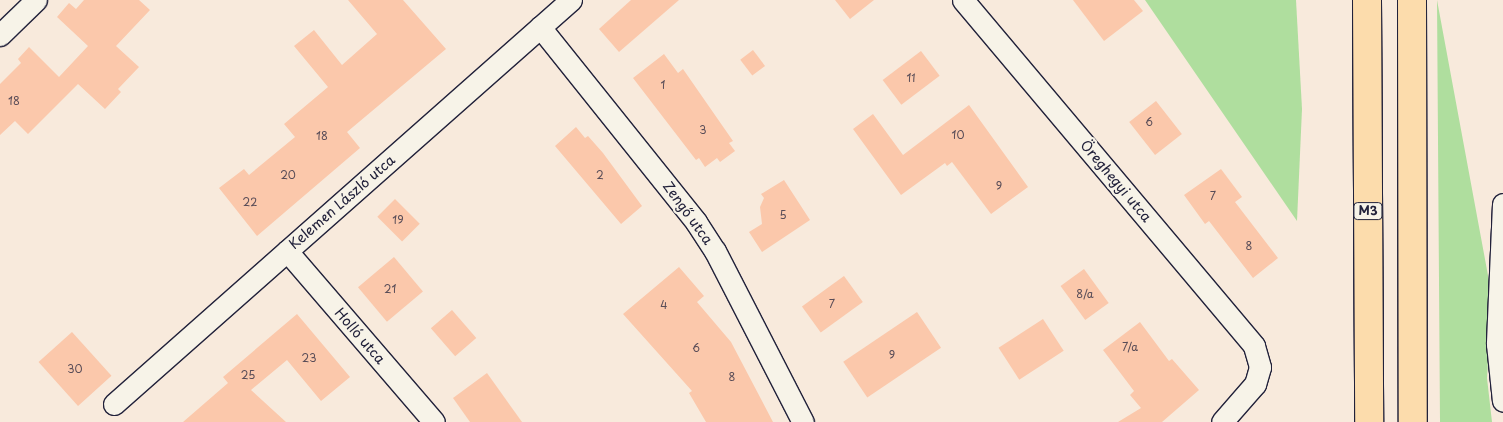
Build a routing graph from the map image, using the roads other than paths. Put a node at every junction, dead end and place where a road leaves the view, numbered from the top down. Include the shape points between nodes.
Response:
1 (36, 0) edge
2 (571, 0) edge
3 (963, 0) edge
4 (1367, 0) edge
5 (1412, 0) edge
6 (2, 26) edge
7 (540, 27) junction
8 (1503, 204) edge
9 (287, 250) junction
10 (1500, 320) edge
11 (1503, 401) edge
12 (114, 404) dead end
13 (434, 422) edge
14 (803, 422) edge
15 (1222, 422) edge
16 (1368, 422) edge
17 (1413, 422) edge

1 - 6 street
2 - 7 street, Kelemen László utca
3 - 15 street, Öreghegyi utca via 1254,346 1260,367 1255,384
4 - 16 highway, M3
5 - 17 highway
7 - 9 street, Kelemen László utca
7 - 14 street, Zengő utca via 696,222 720,259
8 - 10 street
9 - 12 street, Kelemen László utca
9 - 13 street, Holló utca
10 - 11 street

